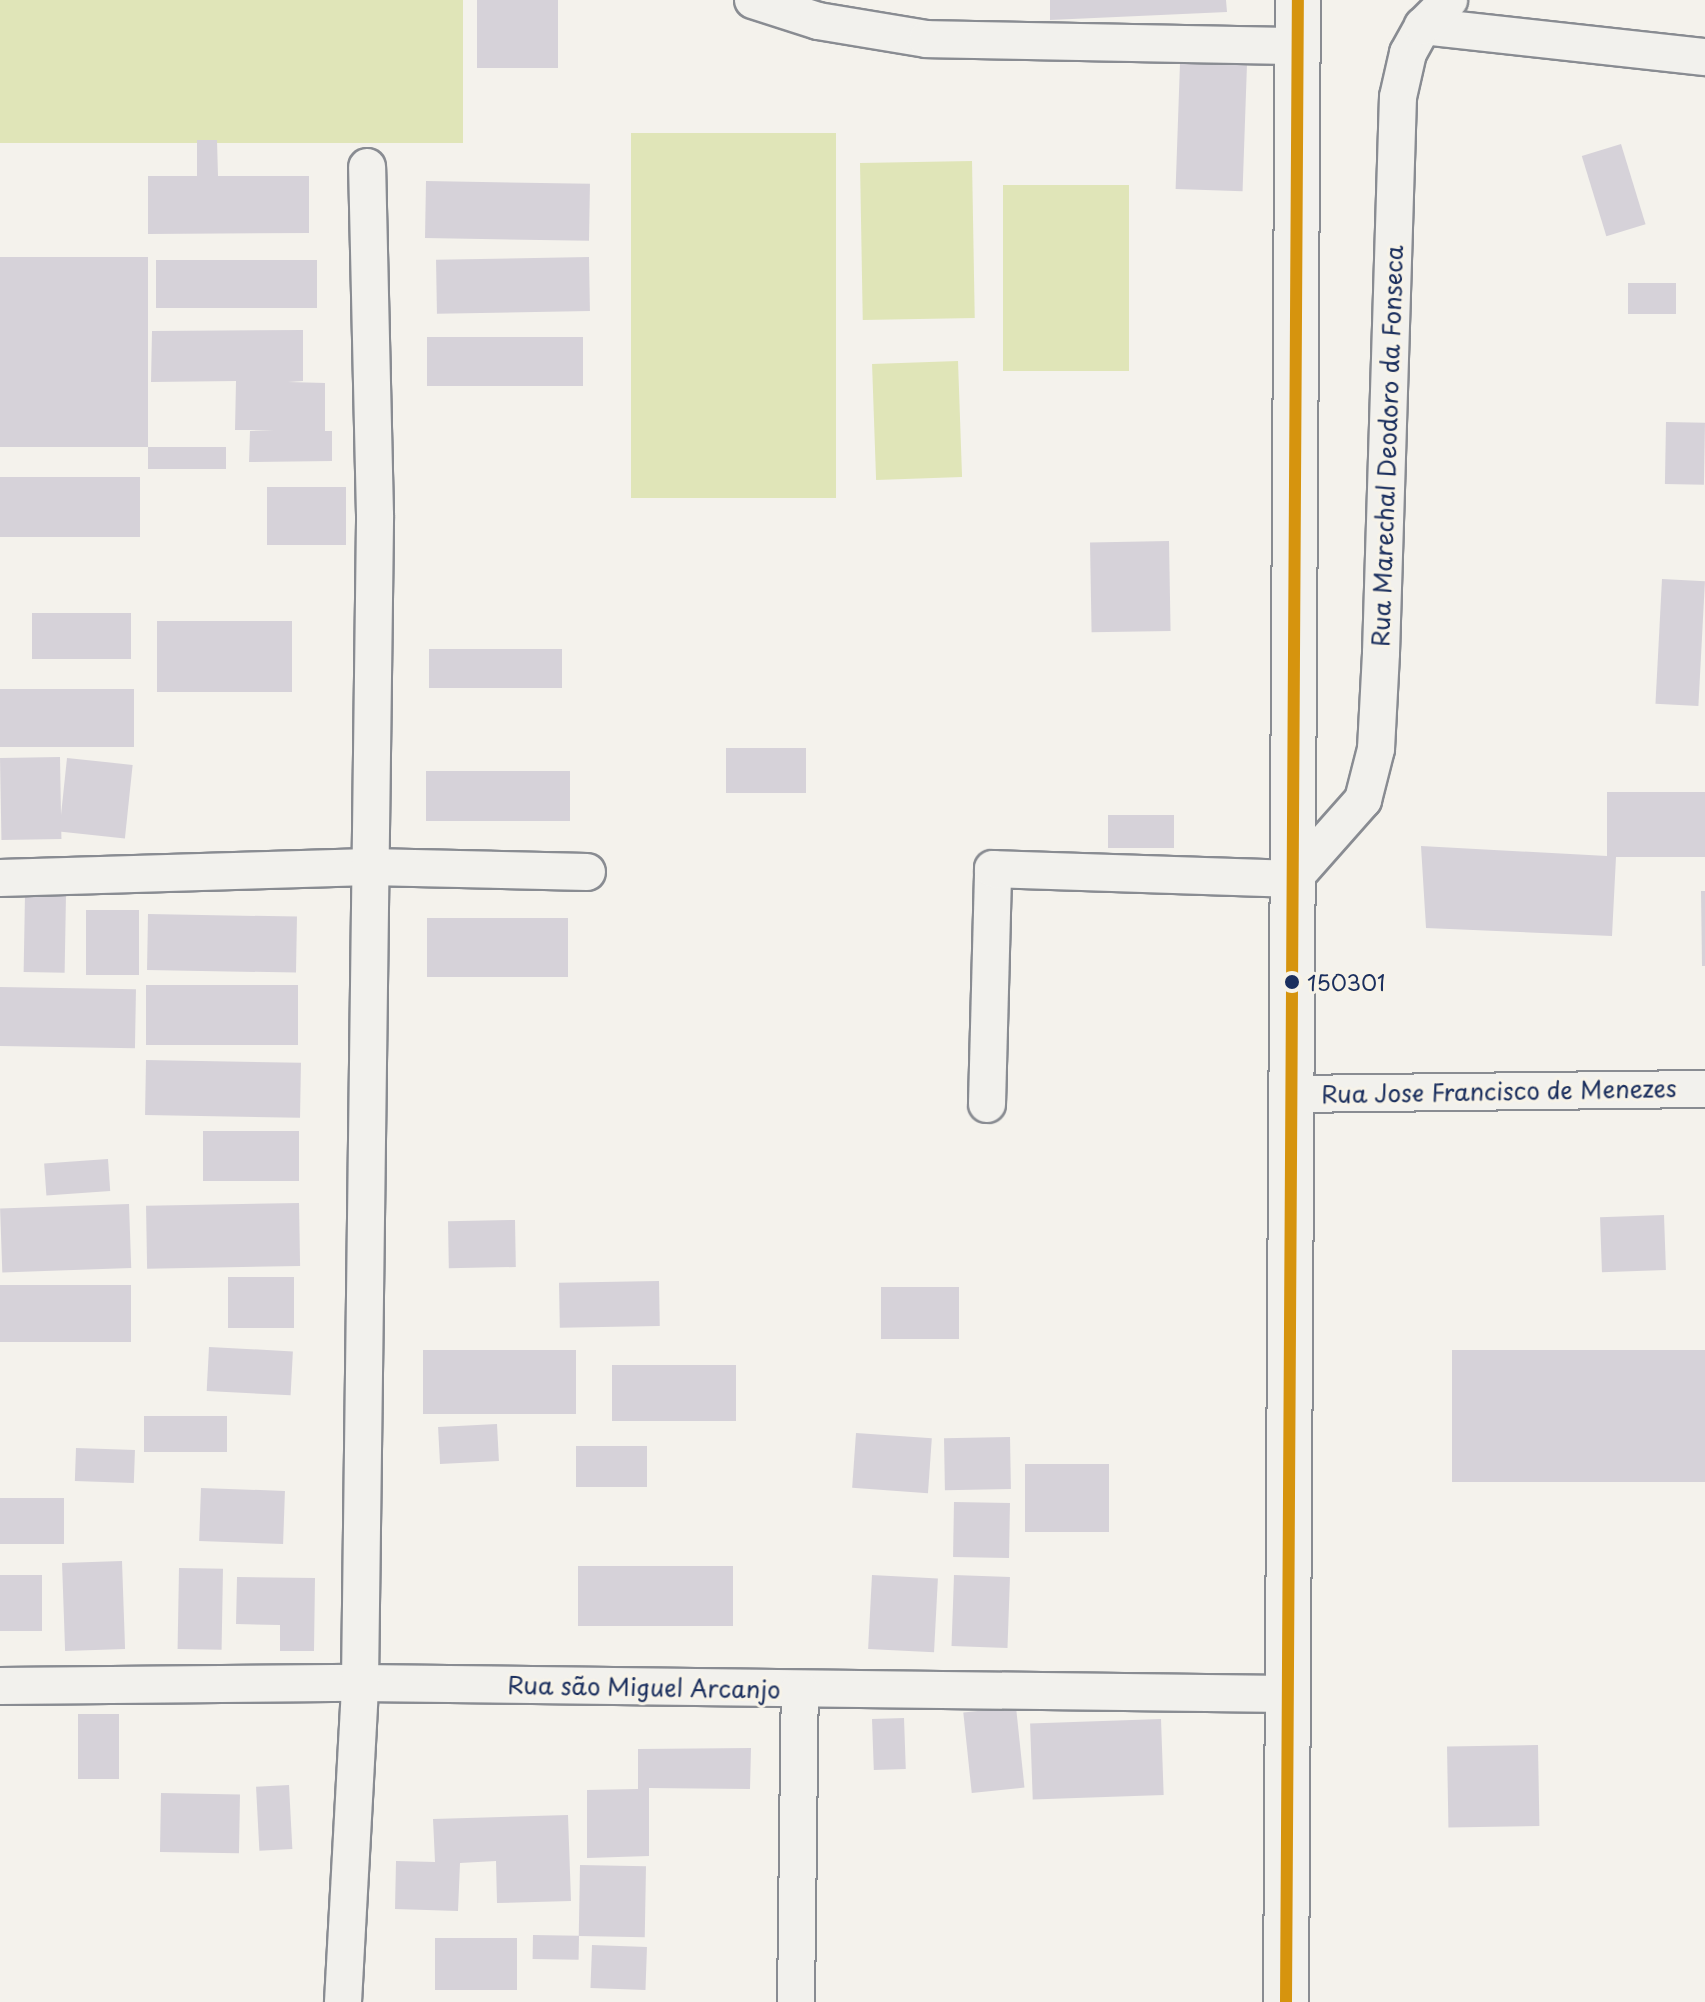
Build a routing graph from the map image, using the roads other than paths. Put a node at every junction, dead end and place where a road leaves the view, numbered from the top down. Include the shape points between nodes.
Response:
1 (753, 0) edge
2 (1298, 0) edge
3 (1449, 0) edge
4 (1423, 26) junction
5 (1298, 46) junction
6 (1705, 57) edge
7 (367, 167) dead end
8 (369, 867) junction
9 (587, 872) dead end
10 (0, 878) edge
11 (1293, 879) junction
12 (1705, 1089) edge
13 (1292, 1094) junction
14 (987, 1104) dead end
15 (360, 1683) junction
16 (0, 1686) edge
17 (800, 1689) junction
18 (1288, 1694) junction
19 (343, 2002) edge
20 (796, 2002) edge
21 (1286, 2002) edge

1 - 5 street via 818,21 927,39
2 - 5 main road
3 - 4 street, Rua Marechal Deodoro da Fonseca
4 - 6 street
4 - 11 street, Rua Marechal Deodoro da Fonseca via 1408,53 1398,97 1376,749 1363,800
5 - 11 main road
7 - 8 street via 375,515
8 - 9 street
8 - 10 street
8 - 15 street
11 - 13 main road
11 - 14 street via 993,869
12 - 13 street, Rua Jose Francisco de Menezes
13 - 18 main road
15 - 16 street, Rua são Miguel Arcanjo
15 - 17 street, Rua são Miguel Arcanjo
15 - 19 street
17 - 18 street, Rua são Miguel Arcanjo
17 - 20 street, Rua são Miguel Arcanjo
18 - 21 main road

